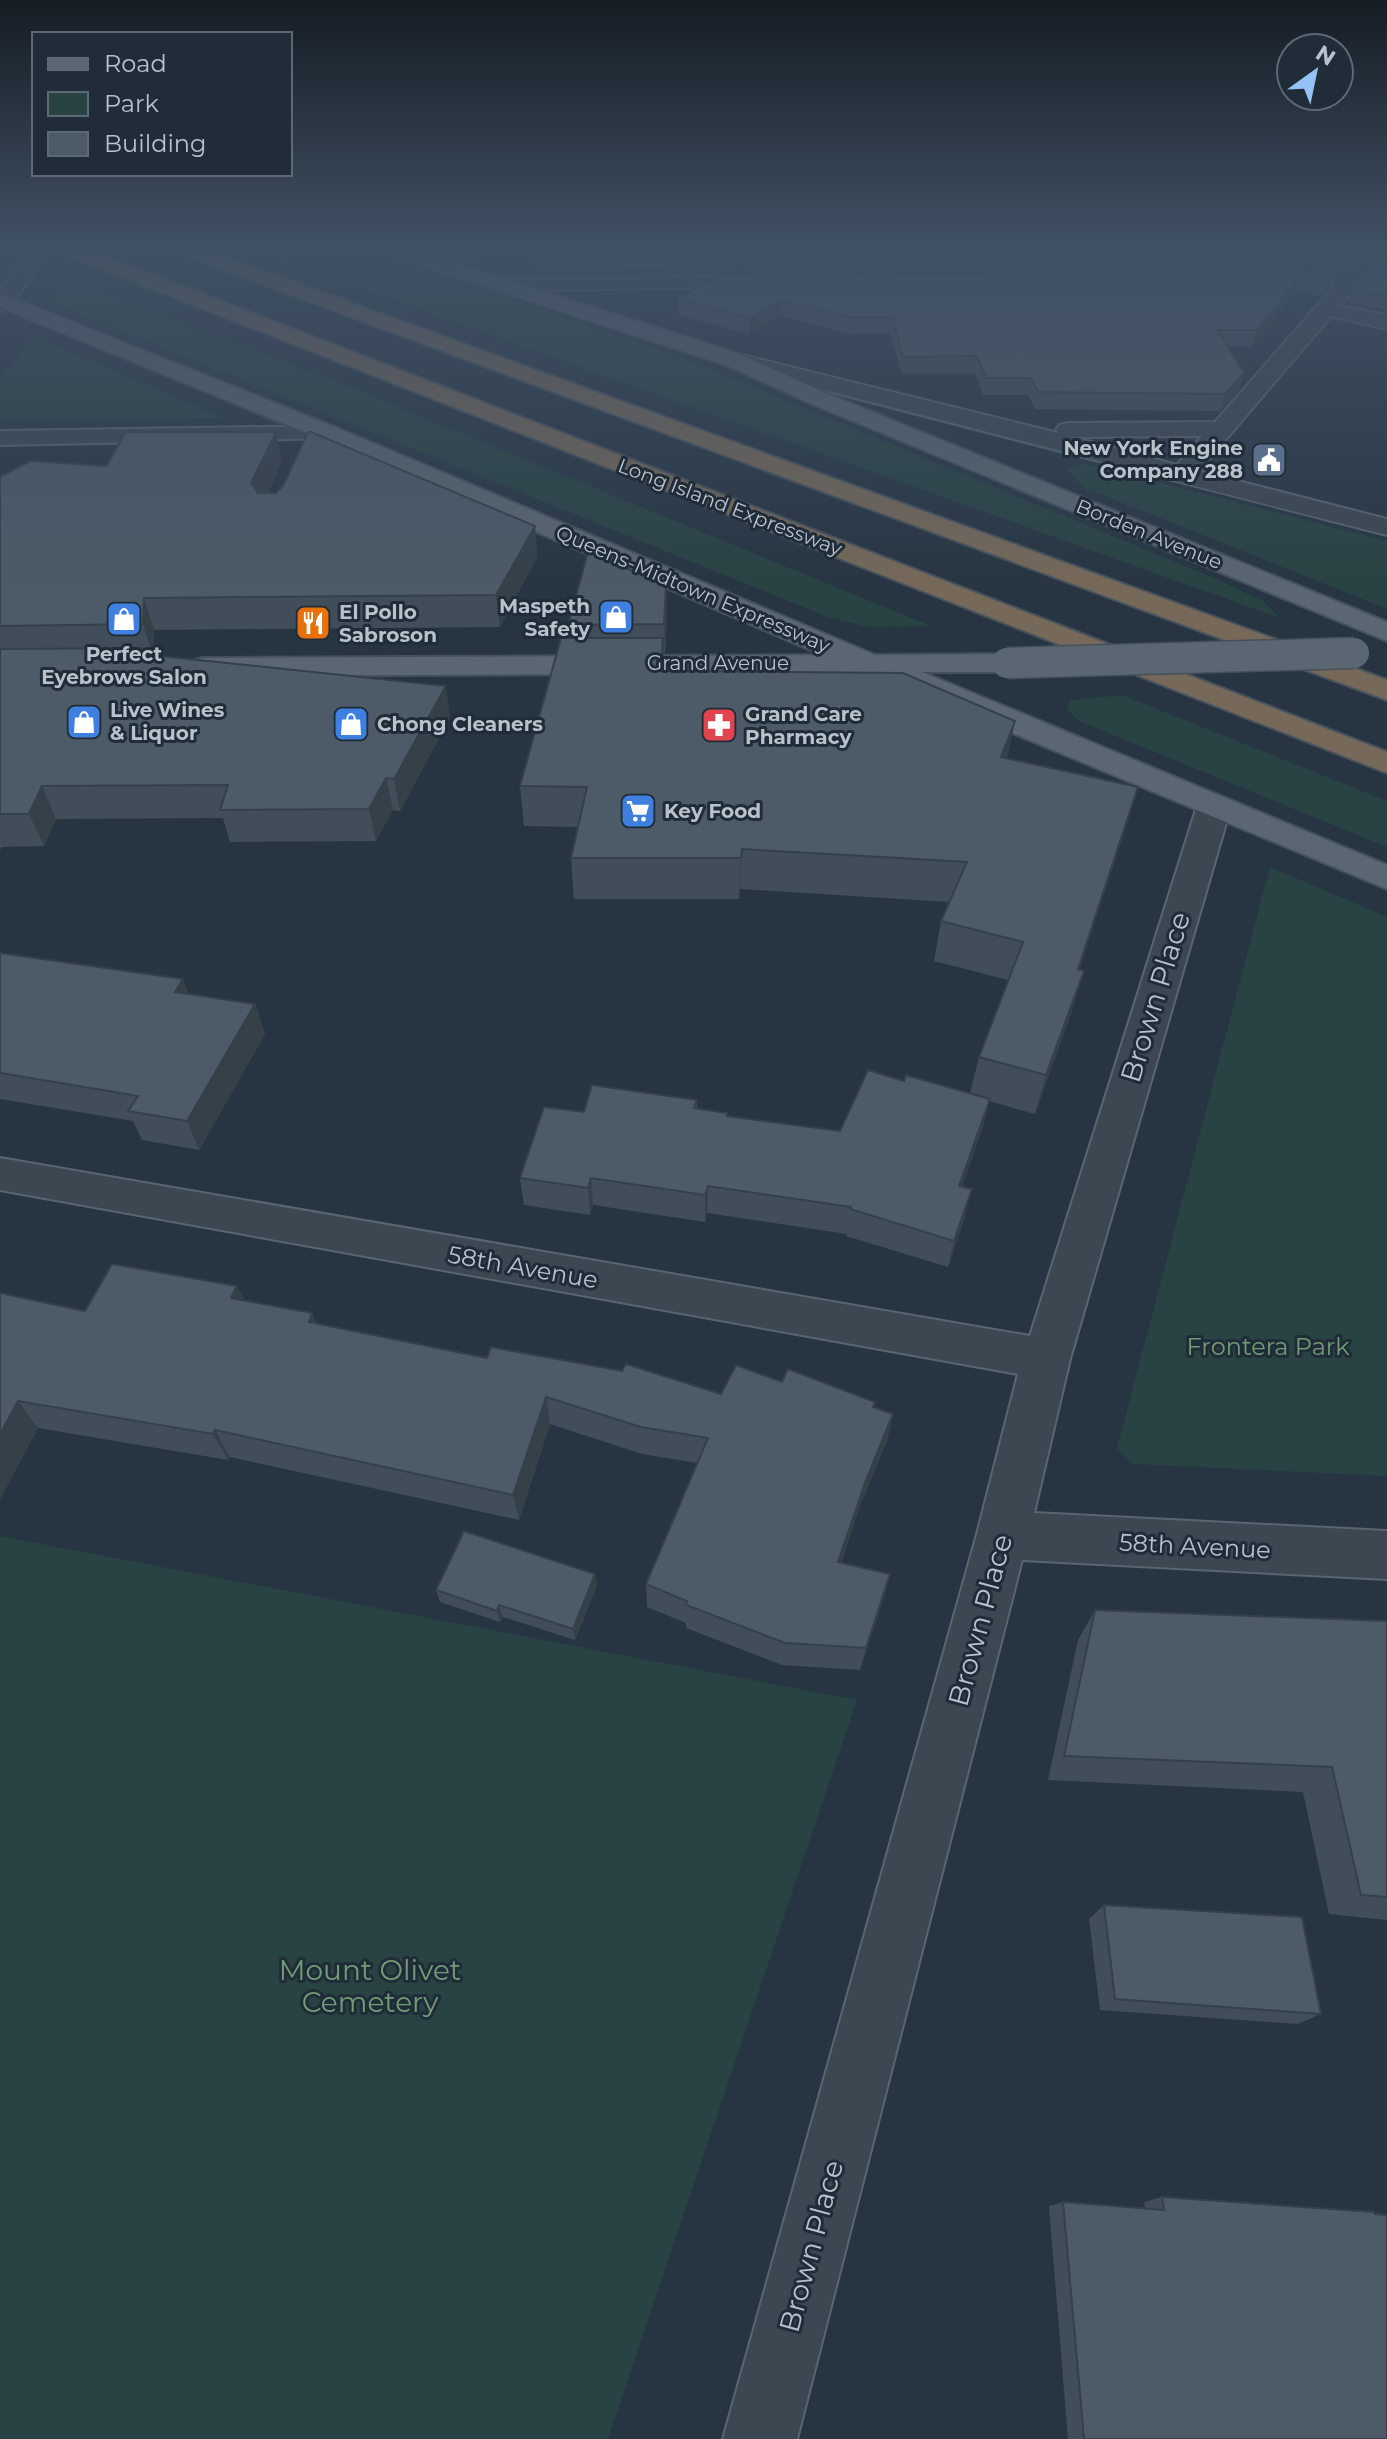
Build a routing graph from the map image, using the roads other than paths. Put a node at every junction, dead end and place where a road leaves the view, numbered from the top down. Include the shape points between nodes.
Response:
1 (164, 365) edge
2 (365, 365) edge
3 (500, 365) edge
4 (745, 365) edge
5 (756, 365) edge
6 (1278, 365) edge
7 (1222, 429) junction
8 (1012, 431) junction
9 (320, 433) junction
10 (107, 437) junction
11 (0, 438) edge
12 (298, 461) edge
13 (60, 462) edge
14 (1181, 476) junction
15 (1387, 527) edge
16 (715, 598) junction
17 (1387, 632) edge
18 (1387, 653) edge
19 (714, 662) junction
20 (874, 664) junction
21 (172, 668) edge
22 (1387, 691) edge
23 (1387, 763) edge
24 (1214, 806) junction
25 (1387, 878) edge
26 (0, 1174) edge
27 (1046, 1359) junction
28 (1003, 1534) junction
29 (1387, 1555) edge
30 (760, 2439) edge

1 - 9 main road, Queens-Midtown Expressway
2 - 23 highway, Long Island Expressway
3 - 22 highway
4 - 17 main road, Borden Avenue
5 - 8 street, Borden Avenue
6 - 7 street
7 - 8 street
7 - 14 street
8 - 14 street, Borden Avenue
9 - 10 street
9 - 12 street
9 - 16 main road, Queens-Midtown Expressway
10 - 11 street
10 - 13 street
14 - 15 street, Borden Avenue
16 - 19 main road
16 - 20 main road, Queens-Midtown Expressway
18 - 20 main road, Grand Avenue, bridge
19 - 20 main road, Grand Avenue
19 - 21 main road, Grand Avenue
20 - 24 main road, Queens-Midtown Expressway
24 - 25 main road, Queens-Midtown Expressway
24 - 27 street, Brown Place
26 - 27 street, 58th Avenue
27 - 28 street, Brown Place
28 - 29 street, 58th Avenue
28 - 30 street, Brown Place

